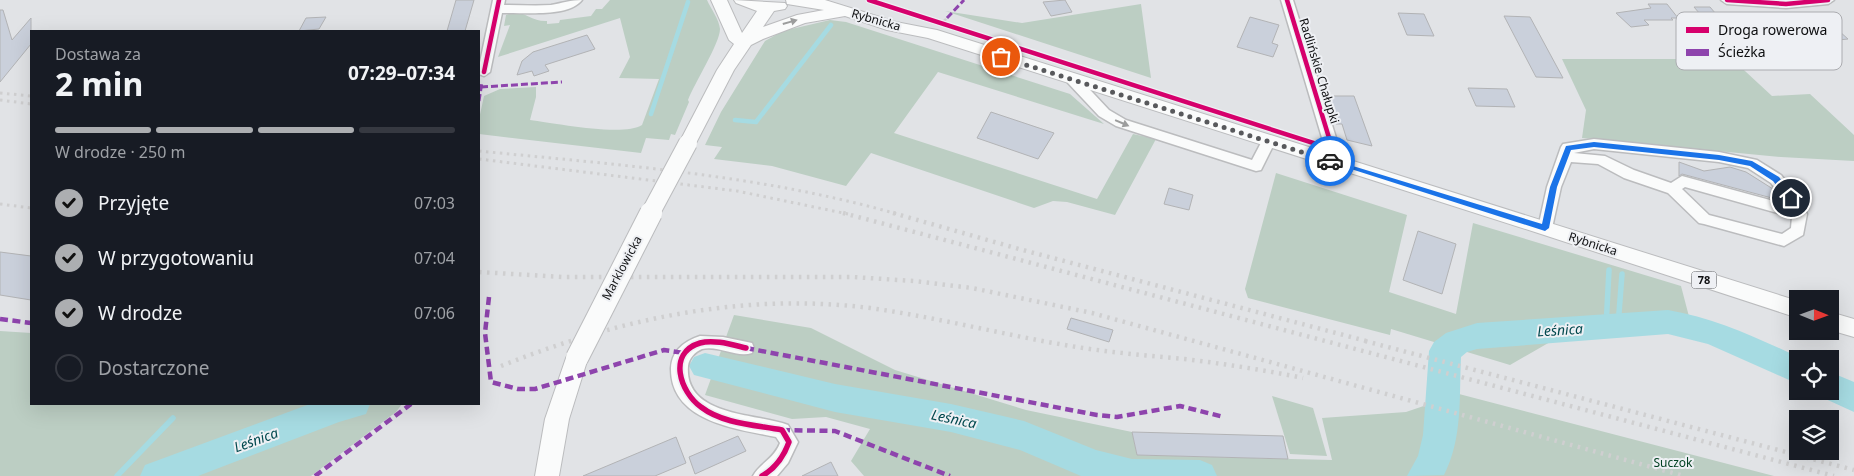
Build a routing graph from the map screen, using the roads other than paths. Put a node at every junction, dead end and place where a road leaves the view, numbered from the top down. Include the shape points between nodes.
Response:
1 (576, 0) edge
2 (719, 0) edge
3 (836, 0) edge
4 (1288, 0) edge
5 (1726, 0) edge
6 (1828, 0) edge
7 (794, 1) edge
8 (747, 2) edge
9 (498, 4) edge
10 (542, 4) edge
11 (770, 6) junction
12 (856, 7) edge
13 (741, 41) junction
14 (484, 72) dead end
15 (1073, 80) junction
16 (1268, 142) junction
17 (1566, 157) junction
18 (1324, 160) junction
19 (1673, 189) junction
20 (1800, 214) junction
21 (1545, 228) junction
22 (1789, 307) edge
23 (1839, 323) edge
24 (1854, 328) edge
25 (746, 348) dead end
26 (547, 476) edge
27 (762, 476) edge

1 - 10 street via 568,6
2 - 13 main road
3 - 12 main road, Rybnicka / 78
4 - 18 street, Radlińskie Chałupki via 1330,141
5 - 6 street via 1786,4
7 - 11 main road, 78
7 - 12 main road, Rybnicka / 78
8 - 11 main road, 78
8 - 13 main road, Marklowicka
9 - 10 street
9 - 14 street
11 - 13 main road, Marklowicka
13 -> 12 main road via 771,28
12 - 15 main road, Rybnicka / 78 via 892,26 931,34
13 - 26 main road, Marklowicka, bridge via 586,338 553,434
15 - 16 main road, Rybnicka / 78
15 -> 16 street via 1104,113 1138,129 1256,166
16 - 18 main road, Rybnicka / 78
17 - 19 street via 1600,159 1629,174
17 - 20 street via 1568,147 1594,144 1752,164 1776,179
17 - 21 street via 1554,187
18 - 21 main road, Rybnicka / 78
19 - 20 street via 1682,181
19 - 20 street via 1704,219 1784,240 1798,230
21 - 22 main road, Rybnicka / 78
23 - 24 main road
25 - 27 street via 703,342 688,348 679,361 679,377 689,396 700,407 724,419 782,430 789,442 786,453

